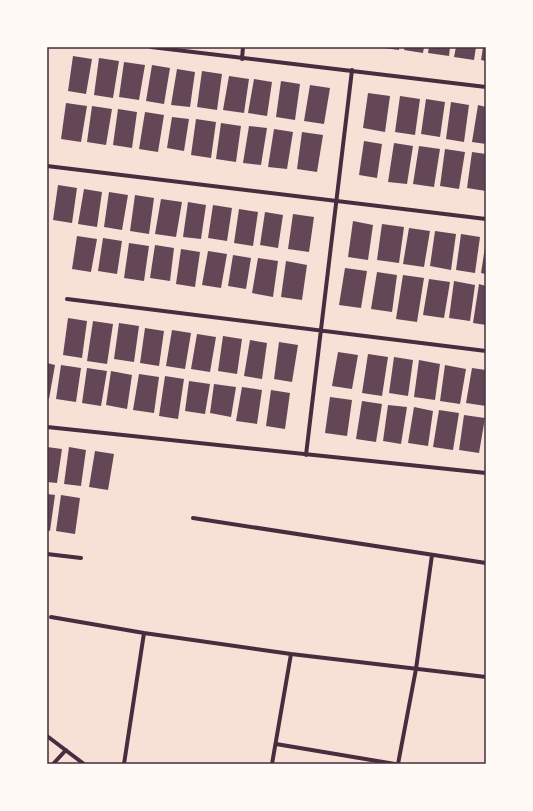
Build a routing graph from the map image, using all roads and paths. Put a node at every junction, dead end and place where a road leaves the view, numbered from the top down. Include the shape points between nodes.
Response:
1 (151, 47) edge
2 (243, 47) edge
3 (242, 58) junction
4 (352, 70) junction
5 (486, 87) edge
6 (47, 166) edge
7 (337, 200) junction
8 (486, 219) edge
9 (67, 299) dead end
10 (321, 331) junction
11 (486, 352) edge
12 (47, 427) edge
13 (306, 455) junction
14 (486, 473) edge
15 (193, 518) dead end
16 (47, 554) edge
17 (432, 555) junction
18 (82, 558) dead end
19 (486, 562) edge
20 (51, 616) dead end
21 (144, 633) junction
22 (291, 654) junction
23 (416, 669) junction
24 (486, 677) edge
25 (47, 736) edge
26 (276, 744) junction
27 (66, 750) junction
28 (53, 764) edge
29 (84, 764) edge
30 (124, 764) edge
31 (272, 764) edge
32 (394, 764) edge
33 (398, 764) edge

1 - 3 street
2 - 3 street
3 - 4 street
4 - 5 street
4 - 7 street
6 - 7 street
7 - 8 street
7 - 10 street
9 - 10 street
10 - 11 street
10 - 13 street
12 - 13 street
13 - 14 street
15 - 17 street
16 - 18 street
17 - 19 street
17 - 23 street
20 - 21 street
21 - 22 street
21 - 30 street
22 - 23 street
22 - 26 street
23 - 24 street
23 - 33 street
25 - 27 street
26 - 31 street
26 - 32 street
27 - 28 street
27 - 29 street

